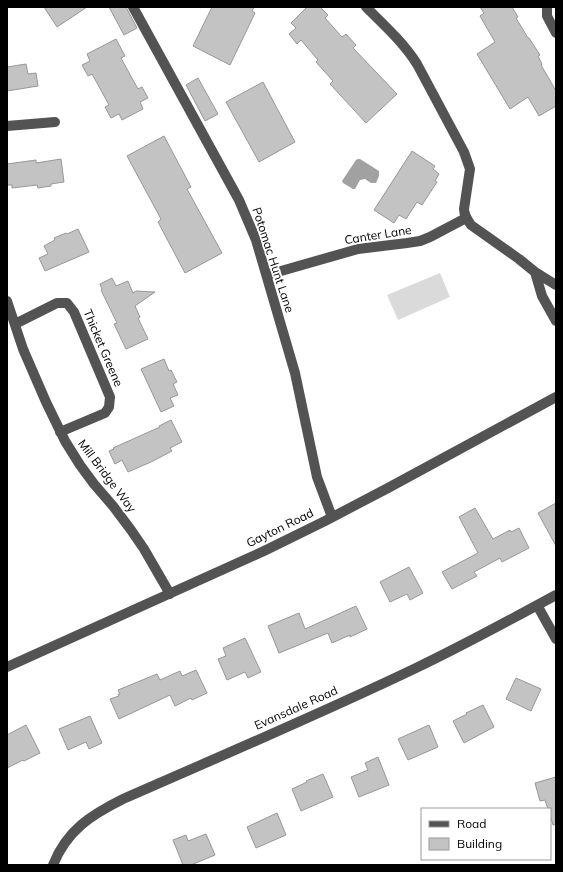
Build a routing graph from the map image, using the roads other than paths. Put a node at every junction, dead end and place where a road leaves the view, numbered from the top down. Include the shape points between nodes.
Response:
1 (133, 7) edge
2 (366, 7) edge
3 (547, 7) edge
4 (556, 33) edge
5 (55, 122) dead end
6 (7, 126) edge
7 (466, 218) junction
8 (535, 272) junction
9 (267, 275) junction
10 (556, 285) edge
11 (7, 301) edge
12 (556, 321) edge
13 (15, 324) junction
14 (556, 397) edge
15 (60, 432) junction
16 (332, 517) junction
17 (170, 594) junction
18 (556, 595) edge
19 (537, 605) junction
20 (556, 639) edge
21 (7, 667) edge
22 (53, 865) edge

1 - 9 street, Potomac Hunt Lane via 239,200
2 - 7 street via 411,54 464,152 470,169 464,208
3 - 4 street via 547,16
5 - 6 street
7 - 8 street
7 - 9 street, Canter Lane via 420,241 358,249
8 - 10 street
8 - 12 street via 542,296
9 - 16 street, Potomac Hunt Lane via 296,373 317,477
11 - 13 street, Mill Bridge Way
13 - 15 street, Mill Bridge Way
13 - 15 street, Thicket Greene via 57,303 68,303 110,397 109,407 105,413
14 - 16 street, Gayton Road
15 - 17 street, Mill Bridge Way via 80,465 144,549
16 - 17 street, Gayton Road
17 - 21 street, Gayton Road
18 - 19 street, Evansdale Road
19 - 20 street
19 - 22 street, Evansdale Road via 417,668 101,810 72,833

